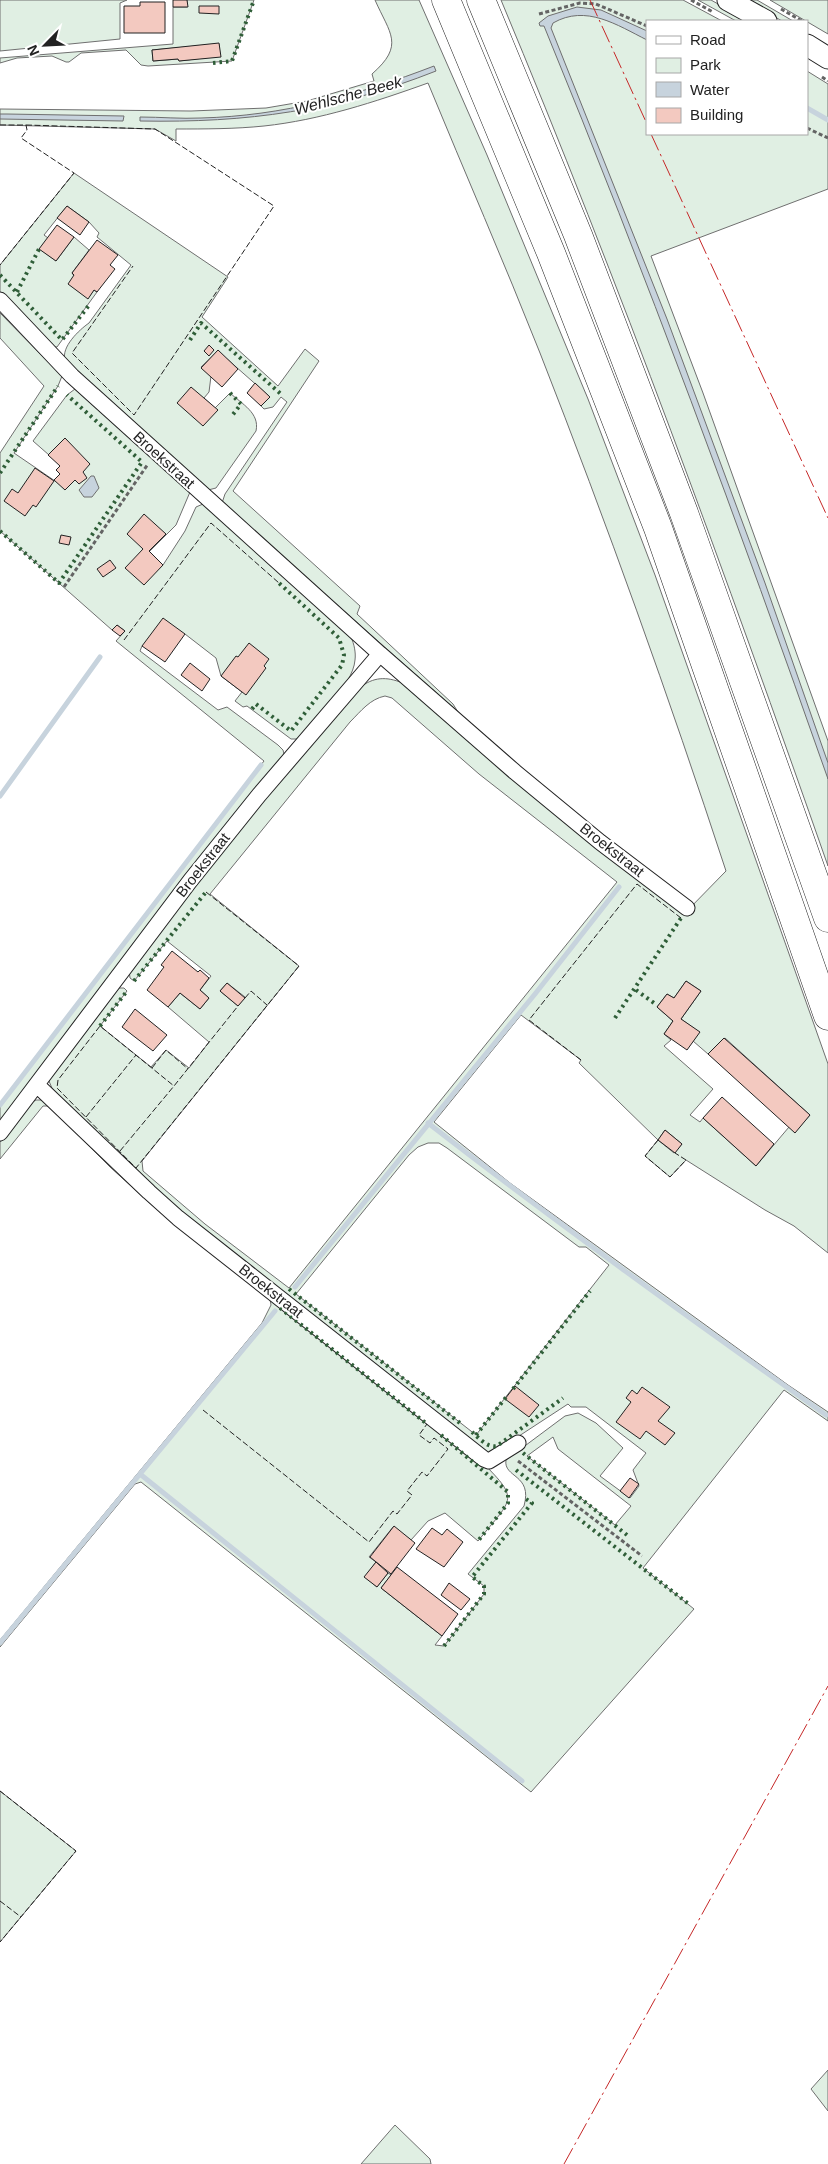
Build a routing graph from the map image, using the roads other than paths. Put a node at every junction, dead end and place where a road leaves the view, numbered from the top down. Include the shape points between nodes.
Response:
1 (446, 0) edge
2 (482, 0) edge
3 (725, 8) edge
4 (772, 15) edge
5 (808, 46) edge
6 (828, 58) edge
7 (0, 300) edge
8 (380, 654) junction
9 (686, 908) dead end
10 (828, 918) edge
11 (828, 1016) edge
12 (37, 1085) junction
13 (0, 1133) edge
14 (512, 1447) road end

1 - 11 highway via 551,254 658,528
2 - 10 highway via 578,235 684,513
3 - 4 street
5 - 6 street
7 - 8 street, Broekstraat via 72,376
8 - 9 street, Broekstraat via 531,785
8 - 12 street, Broekstraat via 190,881
12 - 13 street, Broekstraat
12 - 14 street, Broekstraat via 178,1218 484,1460 490,1461

